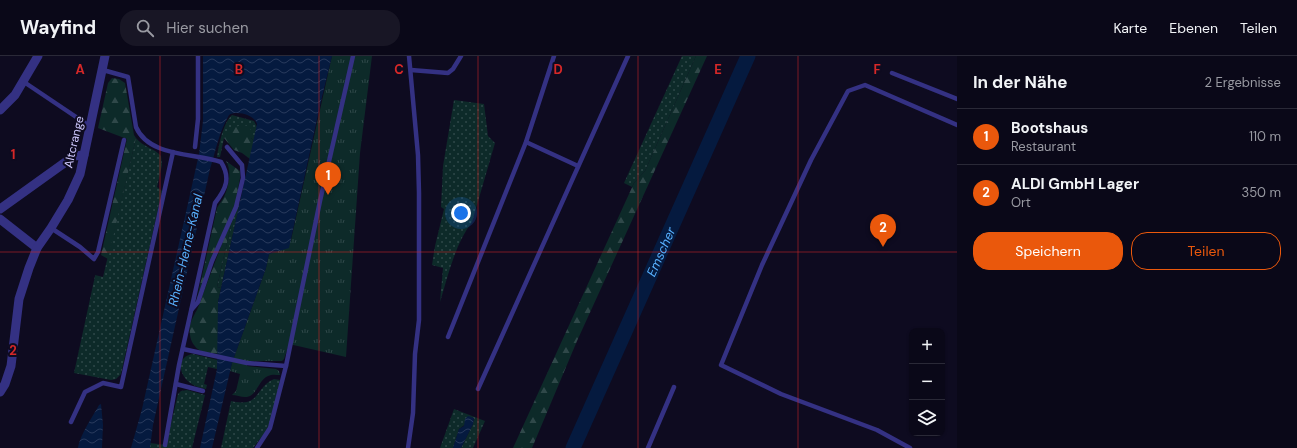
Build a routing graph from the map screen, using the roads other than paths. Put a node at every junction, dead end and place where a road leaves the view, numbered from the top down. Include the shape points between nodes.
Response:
1 (38, 56) edge
2 (106, 56) edge
3 (198, 56) edge
4 (353, 56) edge
5 (410, 56) edge
6 (460, 56) edge
7 (554, 56) edge
8 (628, 56) edge
9 (103, 70) junction
10 (411, 70) junction
11 (892, 73) dead end
12 (24, 82) junction
13 (957, 99) edge
14 (0, 110) edge
15 (957, 125) edge
16 (91, 127) junction
17 (124, 140) dead end
18 (526, 142) junction
19 (195, 147) dead end
20 (228, 147) dead end
21 (172, 152) junction
22 (84, 155) junction
23 (578, 166) junction
24 (0, 209) edge
25 (0, 219) edge
26 (51, 228) junction
27 (37, 248) junction
28 (191, 310) junction
29 (448, 337) dead end
30 (183, 349) junction
31 (286, 366) junction
32 (176, 384) junction
33 (674, 387) dead end
34 (478, 389) dead end
35 (0, 392) edge
36 (203, 392) dead end
37 (71, 422) dead end
38 (164, 446) dead end
39 (257, 448) edge
40 (408, 448) edge
41 (648, 448) edge
42 (910, 448) edge

1 - 12 street
2 - 9 street, Altcrange
3 - 19 lane via 198,119
4 - 31 lane
5 - 10 lane
6 - 10 lane via 453,70 448,73
7 - 18 lane
8 - 23 lane
9 - 16 street, Altcrange
9 - 21 lane via 128,77 139,134 143,140 160,150
10 - 40 lane via 418,155 419,320
11 - 13 lane
12 - 14 street
12 - 16 lane
15 - 42 lane via 865,85 848,91 762,265 721,365 781,394 876,430
16 - 22 street, Altcrange
17 - 26 lane via 98,252 94,259
18 - 23 lane
18 - 29 lane
20 - 28 lane via 242,165 243,178 236,207 198,302
21 - 28 lane via 221,162 226,170 227,179 223,193 215,203
21 - 37 lane via 121,387 103,383 85,392
22 - 24 street via 74,156
22 - 26 street, Altcrange via 80,174
23 - 34 lane
25 - 27 street
26 - 27 street, Altcrange
27 - 35 street, Altcrange via 19,299 10,366
28 - 30 lane
30 - 31 lane via 247,363
30 - 32 lane
31 - 39 lane via 270,428
32 - 36 lane
32 - 38 lane
33 - 41 lane

